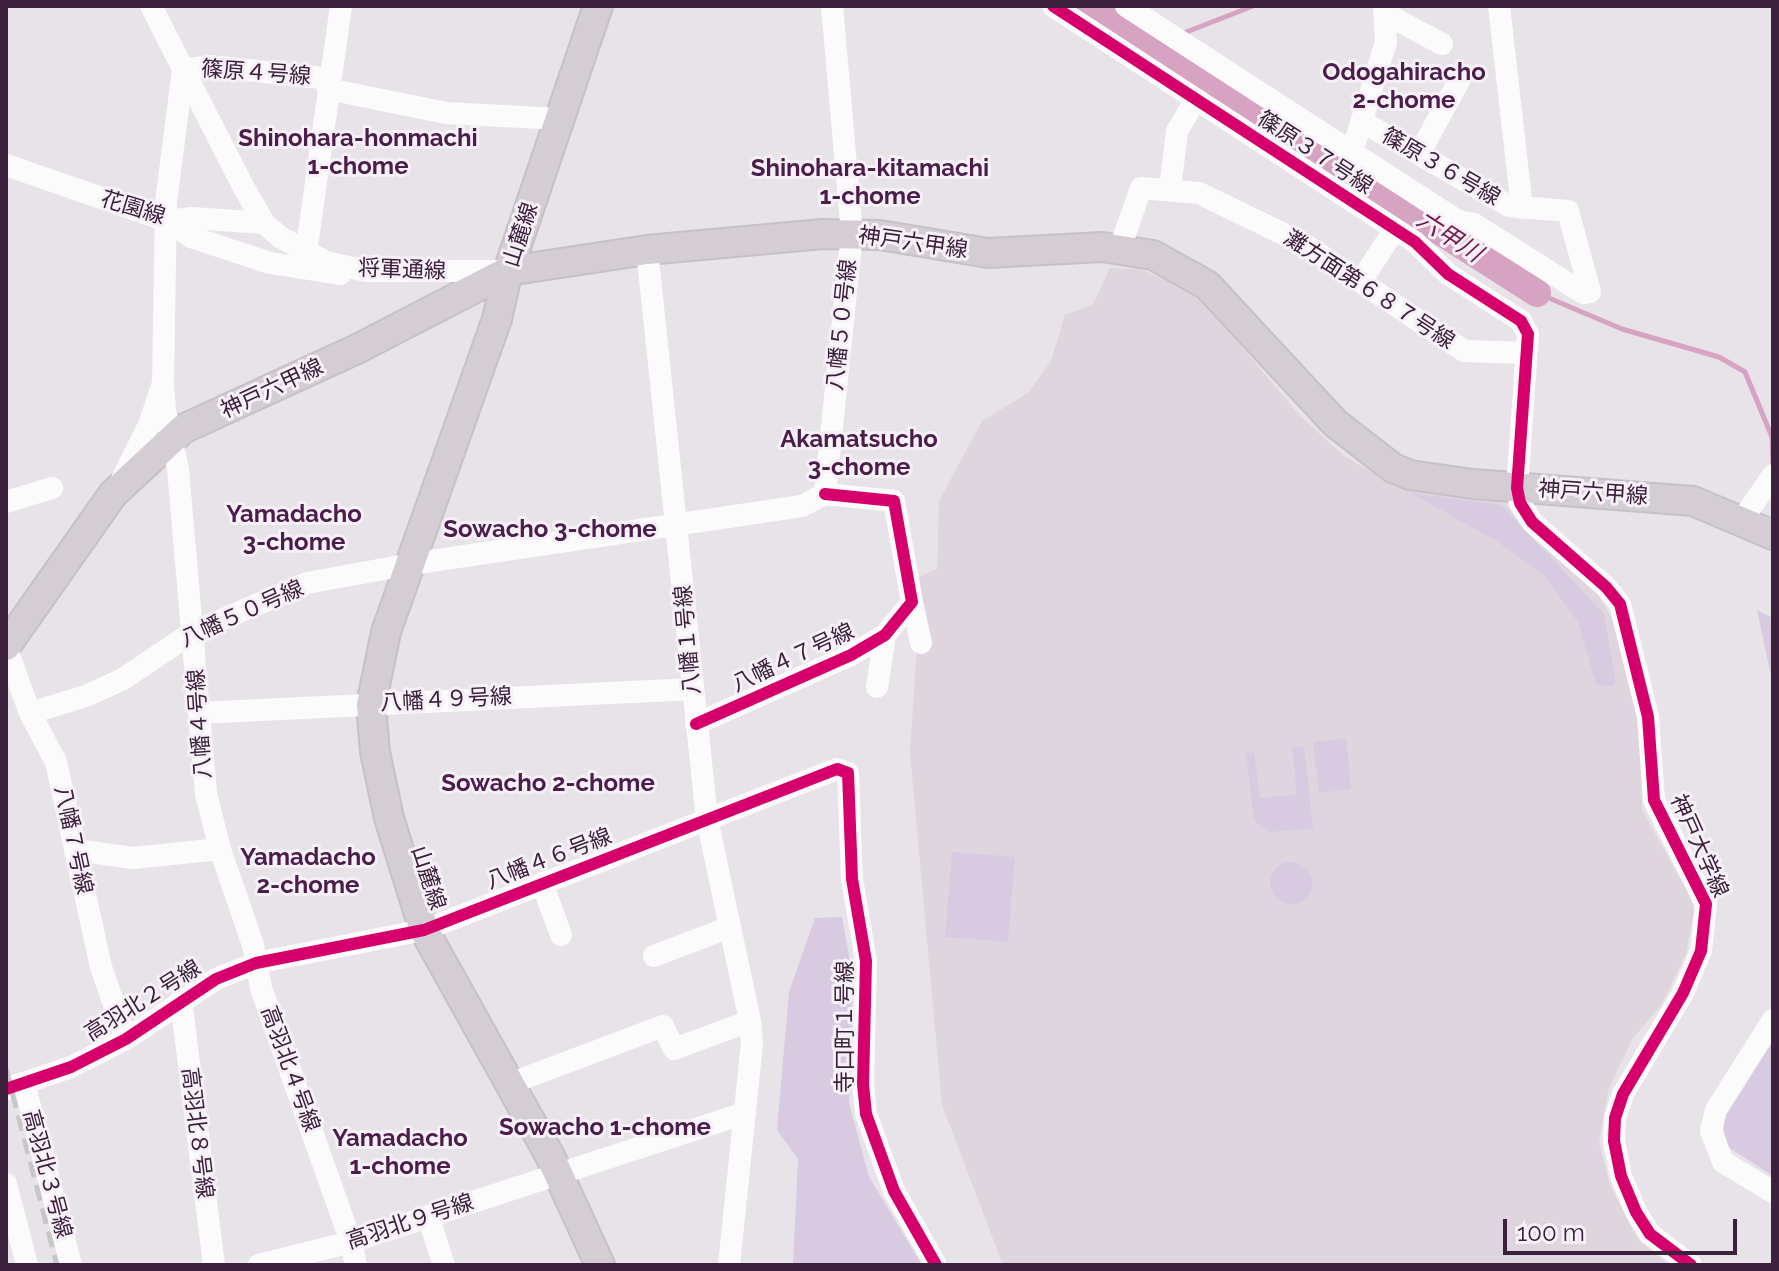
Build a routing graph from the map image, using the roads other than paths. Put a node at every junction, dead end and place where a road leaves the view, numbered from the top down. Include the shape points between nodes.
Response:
1 (151, 6) edge
2 (341, 6) edge
3 (598, 6) edge
4 (832, 6) edge
5 (1053, 6) edge
6 (1126, 6) edge
7 (1499, 7) edge
8 (1385, 10) edge
9 (1442, 44) dead end
10 (183, 70) junction
11 (1460, 79) dead end
12 (329, 84) junction
13 (1196, 99) junction
14 (560, 119) junction
15 (1363, 122) junction
16 (1352, 152) junction
17 (1419, 154) junction
18 (6, 165) edge
19 (1170, 189) junction
20 (1522, 208) junction
21 (168, 221) junction
22 (264, 223) junction
23 (1395, 229) junction
24 (852, 234) junction
25 (1120, 248) junction
26 (647, 250) junction
27 (306, 253) junction
28 (249, 256) junction
29 (358, 270) junction
30 (508, 271) junction
31 (1361, 281) junction
32 (1526, 353) junction
33 (163, 383) junction
34 (172, 438) junction
35 (1773, 475) edge
36 (52, 488) dead end
37 (1517, 488) junction
38 (113, 494) junction
39 (825, 494) junction
40 (6, 502) edge
41 (1742, 520) junction
42 (677, 524) junction
43 (1773, 535) edge
44 (411, 564) junction
45 (912, 602) junction
46 (193, 632) junction
47 (885, 635) junction
48 (921, 643) dead end
49 (6, 646) edge
50 (877, 687) dead end
51 (693, 689) junction
52 (371, 705) junction
53 (30, 713) junction
54 (199, 713) junction
55 (696, 724) junction
56 (848, 773) joint
57 (707, 819) junction
58 (220, 849) junction
59 (75, 850) junction
60 (542, 883) junction
61 (730, 927) junction
62 (424, 930) junction
63 (561, 935) dead end
64 (654, 956) dead end
65 (256, 963) junction
66 (181, 1000) junction
67 (1773, 1020) edge
68 (750, 1021) junction
69 (126, 1039) junction
70 (509, 1084) junction
71 (15, 1086) edge
72 (745, 1113) junction
73 (559, 1175) junction
74 (6, 1184) edge
75 (1773, 1192) edge
76 (428, 1216) junction
77 (351, 1242) junction
78 (27, 1265) edge
79 (71, 1265) edge
80 (214, 1265) edge
81 (259, 1265) edge
82 (356, 1265) edge
83 (444, 1265) edge
84 (600, 1265) edge
85 (729, 1265) edge
86 (936, 1265) edge
87 (1691, 1265) edge

1 - 10 street, 将軍通線
2 - 12 street
3 - 14 main road, 山麓線
4 - 24 street, 八幡５０号線
5 - 13 street, 篠原３７号線
6 - 16 street
7 - 20 street
8 - 9 street
8 - 15 street via 1386,42
10 - 12 street, 篠原４号線 via 210,66
10 - 21 street, 八幡４号線 via 173,124
10 - 22 street, 将軍通線
11 - 17 street
12 - 14 street, 篠原４号線 via 446,113
12 - 27 street
13 - 19 street via 1177,131
13 - 23 street, 篠原３７号線
14 - 30 main road, 山麓線
15 - 16 street
15 - 17 street, 篠原３６号線
16 - 20 street, 篠原３６号線 via 1458,221 1474,224 1583,293 1590,292 1568,211
17 - 20 street, 篠原３６号線 via 1509,206
18 - 21 street, 花園線
19 - 25 street, 灘方面第６８７号線 via 1141,188
19 - 31 street, 灘方面第６８７号線 via 1199,193 1304,244
21 - 22 street, 花園線
21 - 28 street via 191,237
21 - 33 street, 八幡４号線
22 - 27 street, 将軍通線
22 - 28 street via 267,244
23 - 31 street
23 - 32 street, 篠原３７号線 via 1448,274 1521,321 1528,334
24 - 25 main road, 神戸六甲線 via 988,253
24 - 26 main road, 神戸六甲線
24 - 39 street, 八幡５０号線
25 - 37 main road, 神戸六甲線 via 1169,262 1207,285 1335,423 1393,468 1437,480
26 - 30 main road, 神戸六甲線
26 - 42 street, 八幡１号線
27 - 29 street, 将軍通線
28 - 29 street via 324,274
29 - 30 street, 将軍通線
30 - 34 main road, 神戸六甲線
30 - 44 main road, 山麓線 via 497,319
31 - 32 street, 灘方面第６８７号線 via 1464,351
32 - 37 street, 篠原３７号線
33 - 34 street, 八幡４号線
33 - 38 street, 八幡４号線 via 145,435
34 - 38 main road, 神戸六甲線
34 - 46 street, 八幡４号線
35 - 41 street
36 - 40 street
37 - 41 main road, 神戸六甲線 via 1693,501
37 - 87 street, 神戸大学線 via 1532,522 1620,604 1648,717 1654,800 1706,904 1701,951 1683,993 1623,1094 1614,1141 1636,1212 1650,1234
38 - 49 main road, 神戸六甲線
39 - 42 street, 八幡５０号線 via 802,506
39 - 45 street via 894,501
41 - 43 main road, 神戸六甲線
42 - 44 street, 八幡５０号線
42 - 51 street, 八幡１号線
44 - 46 street, 八幡５０号線 via 307,583
44 - 52 main road, 山麓線 via 382,648
45 - 47 street, 八幡４７号線
45 - 48 street
46 - 53 street, 八幡５０号線 via 123,679
46 - 54 street, 八幡４号線
47 - 50 street
47 - 55 street, 八幡４７号線
49 - 53 street, 八幡７号線
51 - 52 street, 八幡４９号線
51 - 55 street, 八幡１号線
52 - 54 street, 八幡４９号線
52 - 62 main road, 山麓線 via 389,818
53 - 59 street, 八幡７号線 via 56,762
54 - 58 street, 八幡４号線 via 206,794
55 - 57 street, 八幡１号線
56 - 57 street, 八幡４６号線 via 837,769
56 - 86 street, 寺口町１号線 via 852,879 866,961 866,1114 894,1191
57 - 60 street, 八幡４６号線
57 - 61 street, 八幡１号線
58 - 59 street via 133,858
58 - 65 street, 八幡４号線
59 - 69 street, 八幡７号線 via 101,967
60 - 62 street, 八幡４６号線
60 - 63 street
61 - 64 street
61 - 68 street, 八幡１号線
62 - 65 street, 八幡４６号線
62 - 70 main road, 山麓線
65 - 66 street, 高羽北２号線
65 - 77 street, 高羽北４号線
66 - 69 street, 高羽北２号線
66 - 80 street, 高羽北８号線
67 - 75 street via 1716,1110 1711,1131 1723,1162
68 - 70 street via 674,1049 663,1026
68 - 72 street, 八幡１号線
69 - 71 street, 高羽北２号線 via 71,1067
70 - 73 main road, 山麓線
71 - 79 street, 高羽北３号線
72 - 73 street, 高羽北９号線
72 - 85 street, 八幡１号線
73 - 76 street, 高羽北９号線
73 - 84 main road, 山麓線
74 - 78 street
76 - 77 street, 高羽北９号線
76 - 83 street
77 - 81 street, 高羽北９号線
77 - 82 street, 高羽北４号線

